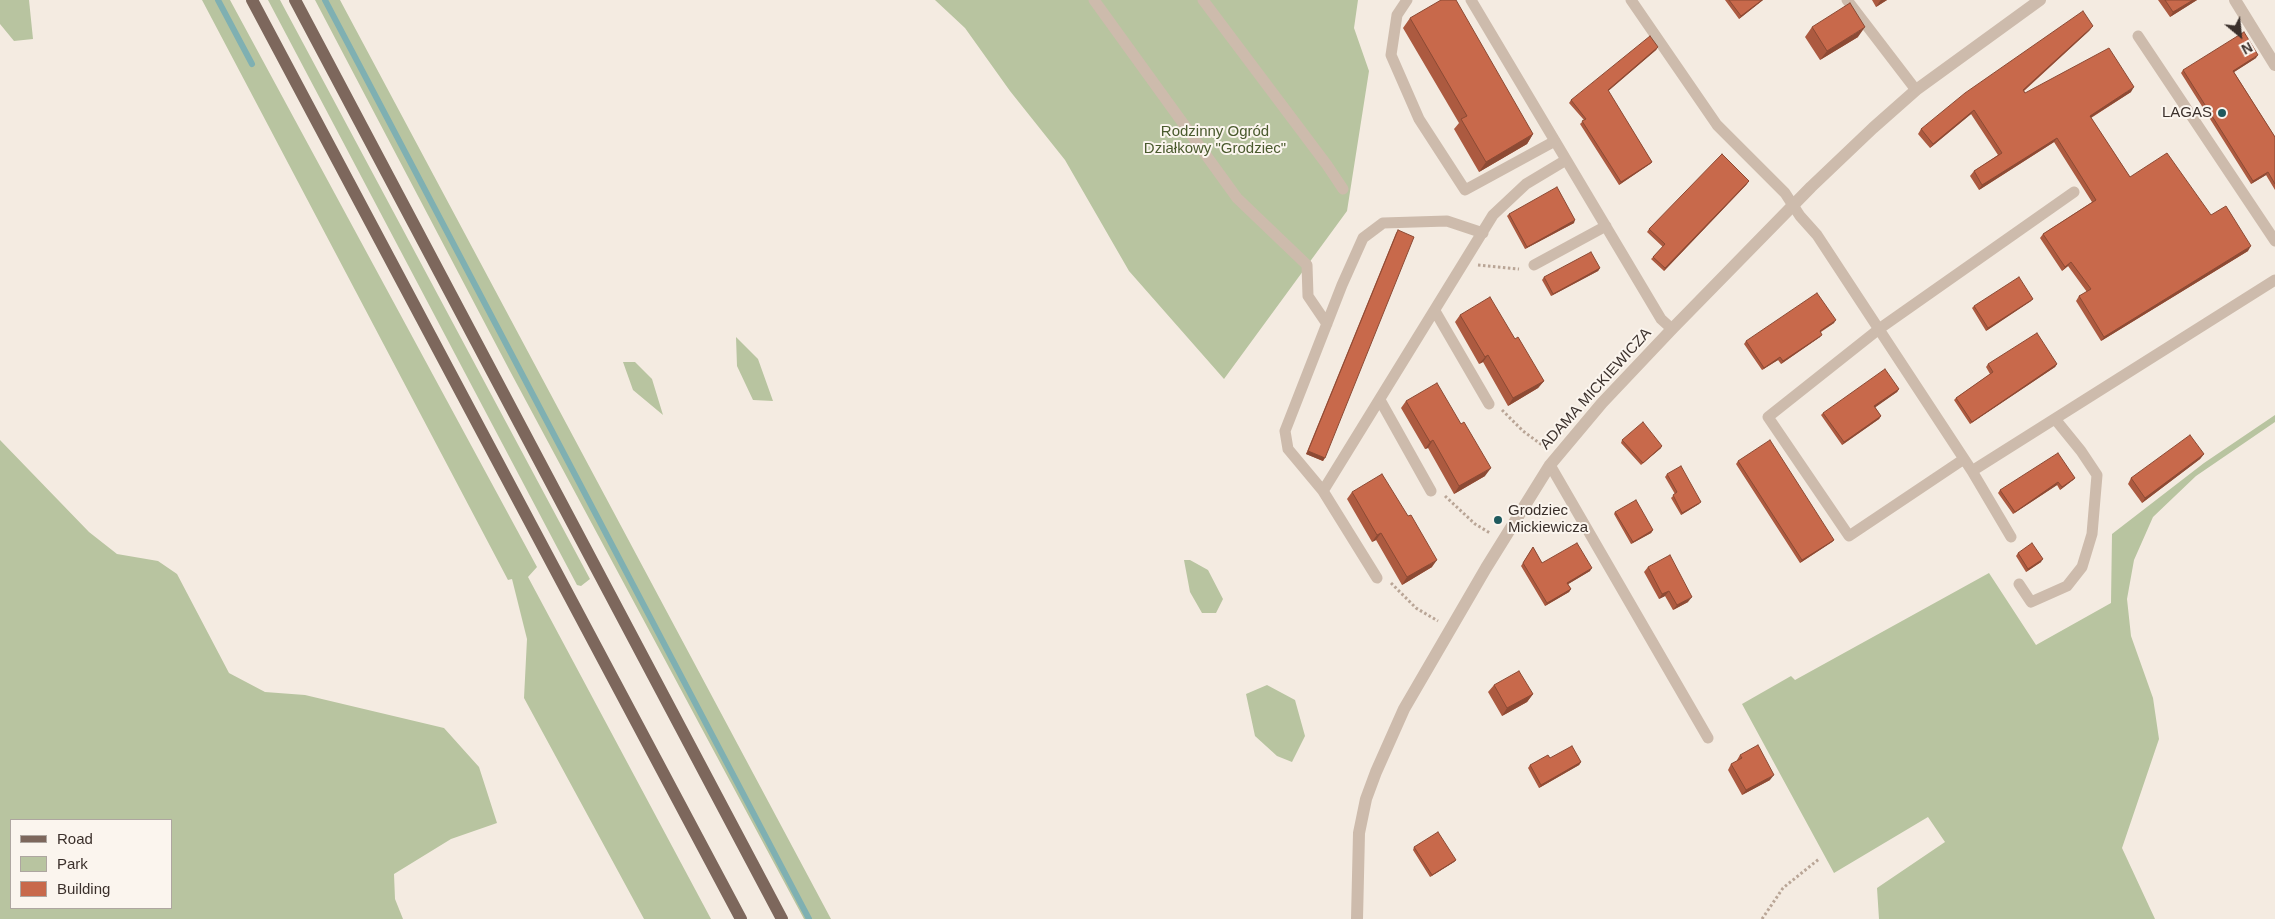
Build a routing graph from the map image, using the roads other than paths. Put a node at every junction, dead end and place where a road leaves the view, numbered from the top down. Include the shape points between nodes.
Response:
1 (252, 0) edge
2 (295, 0) edge
3 (1094, 0) edge
4 (1203, 0) edge
5 (1407, 0) edge
6 (1471, 0) edge
7 (1631, 0) edge
8 (1847, 0) edge
9 (2040, 0) edge
10 (2236, 0) edge
11 (2138, 36) dead end
12 (2275, 65) edge
13 (1916, 90) junction
14 (1555, 141) junction
15 (1566, 160) junction
16 (1343, 189) dead end
17 (2074, 192) dead end
18 (1793, 205) junction
19 (1606, 226) junction
20 (1483, 233) junction
21 (2275, 241) edge
22 (1534, 265) road end
23 (2275, 280) edge
24 (1435, 311) junction
25 (1327, 324) junction
26 (1879, 329) junction
27 (1672, 330) junction
28 (1380, 400) junction
29 (1490, 404) dead end
30 (2056, 419) junction
31 (1964, 459) junction
32 (1546, 460) junction
33 (1972, 471) junction
34 (1323, 491) junction
35 (1431, 491) dead end
36 (2011, 537) dead end
37 (1377, 578) dead end
38 (2019, 584) dead end
39 (1708, 738) dead end
40 (742, 919) edge
41 (782, 919) edge
42 (1357, 919) edge

1 - 40 main road
2 - 41 main road
3 - 25 lane via 1237,198 1307,266 1308,296
4 - 16 lane
5 - 14 lane via 1397,15 1391,55 1419,119 1465,190
6 - 14 lane
7 - 18 lane via 1717,125 1778,185
8 - 13 lane
9 - 13 street, ADAMA MICKIEWICZA
10 - 12 street
11 - 21 lane
13 - 18 street, ADAMA MICKIEWICZA
14 - 15 lane
15 - 19 lane
15 - 20 lane via 1526,184 1493,215
17 - 26 lane
18 - 26 lane via 1817,235
18 - 27 street, ADAMA MICKIEWICZA
19 - 22 lane
19 - 27 lane via 1661,319
20 - 24 lane
20 - 25 lane via 1447,221 1383,223 1363,238
23 - 30 lane
24 - 28 lane
24 - 29 lane
25 - 34 lane via 1285,432 1288,449
26 - 31 lane
26 - 31 lane via 1768,417 1849,536
27 - 32 street, ADAMA MICKIEWICZA
28 - 34 lane
28 - 35 lane
30 - 33 lane
30 - 38 lane via 2097,475 2092,534 2082,567 2067,586 2031,602
31 - 33 lane
32 - 39 lane
32 - 42 street, ADAMA MICKIEWICZA via 1404,708 1376,772 1359,833
33 - 36 lane
34 - 37 lane

